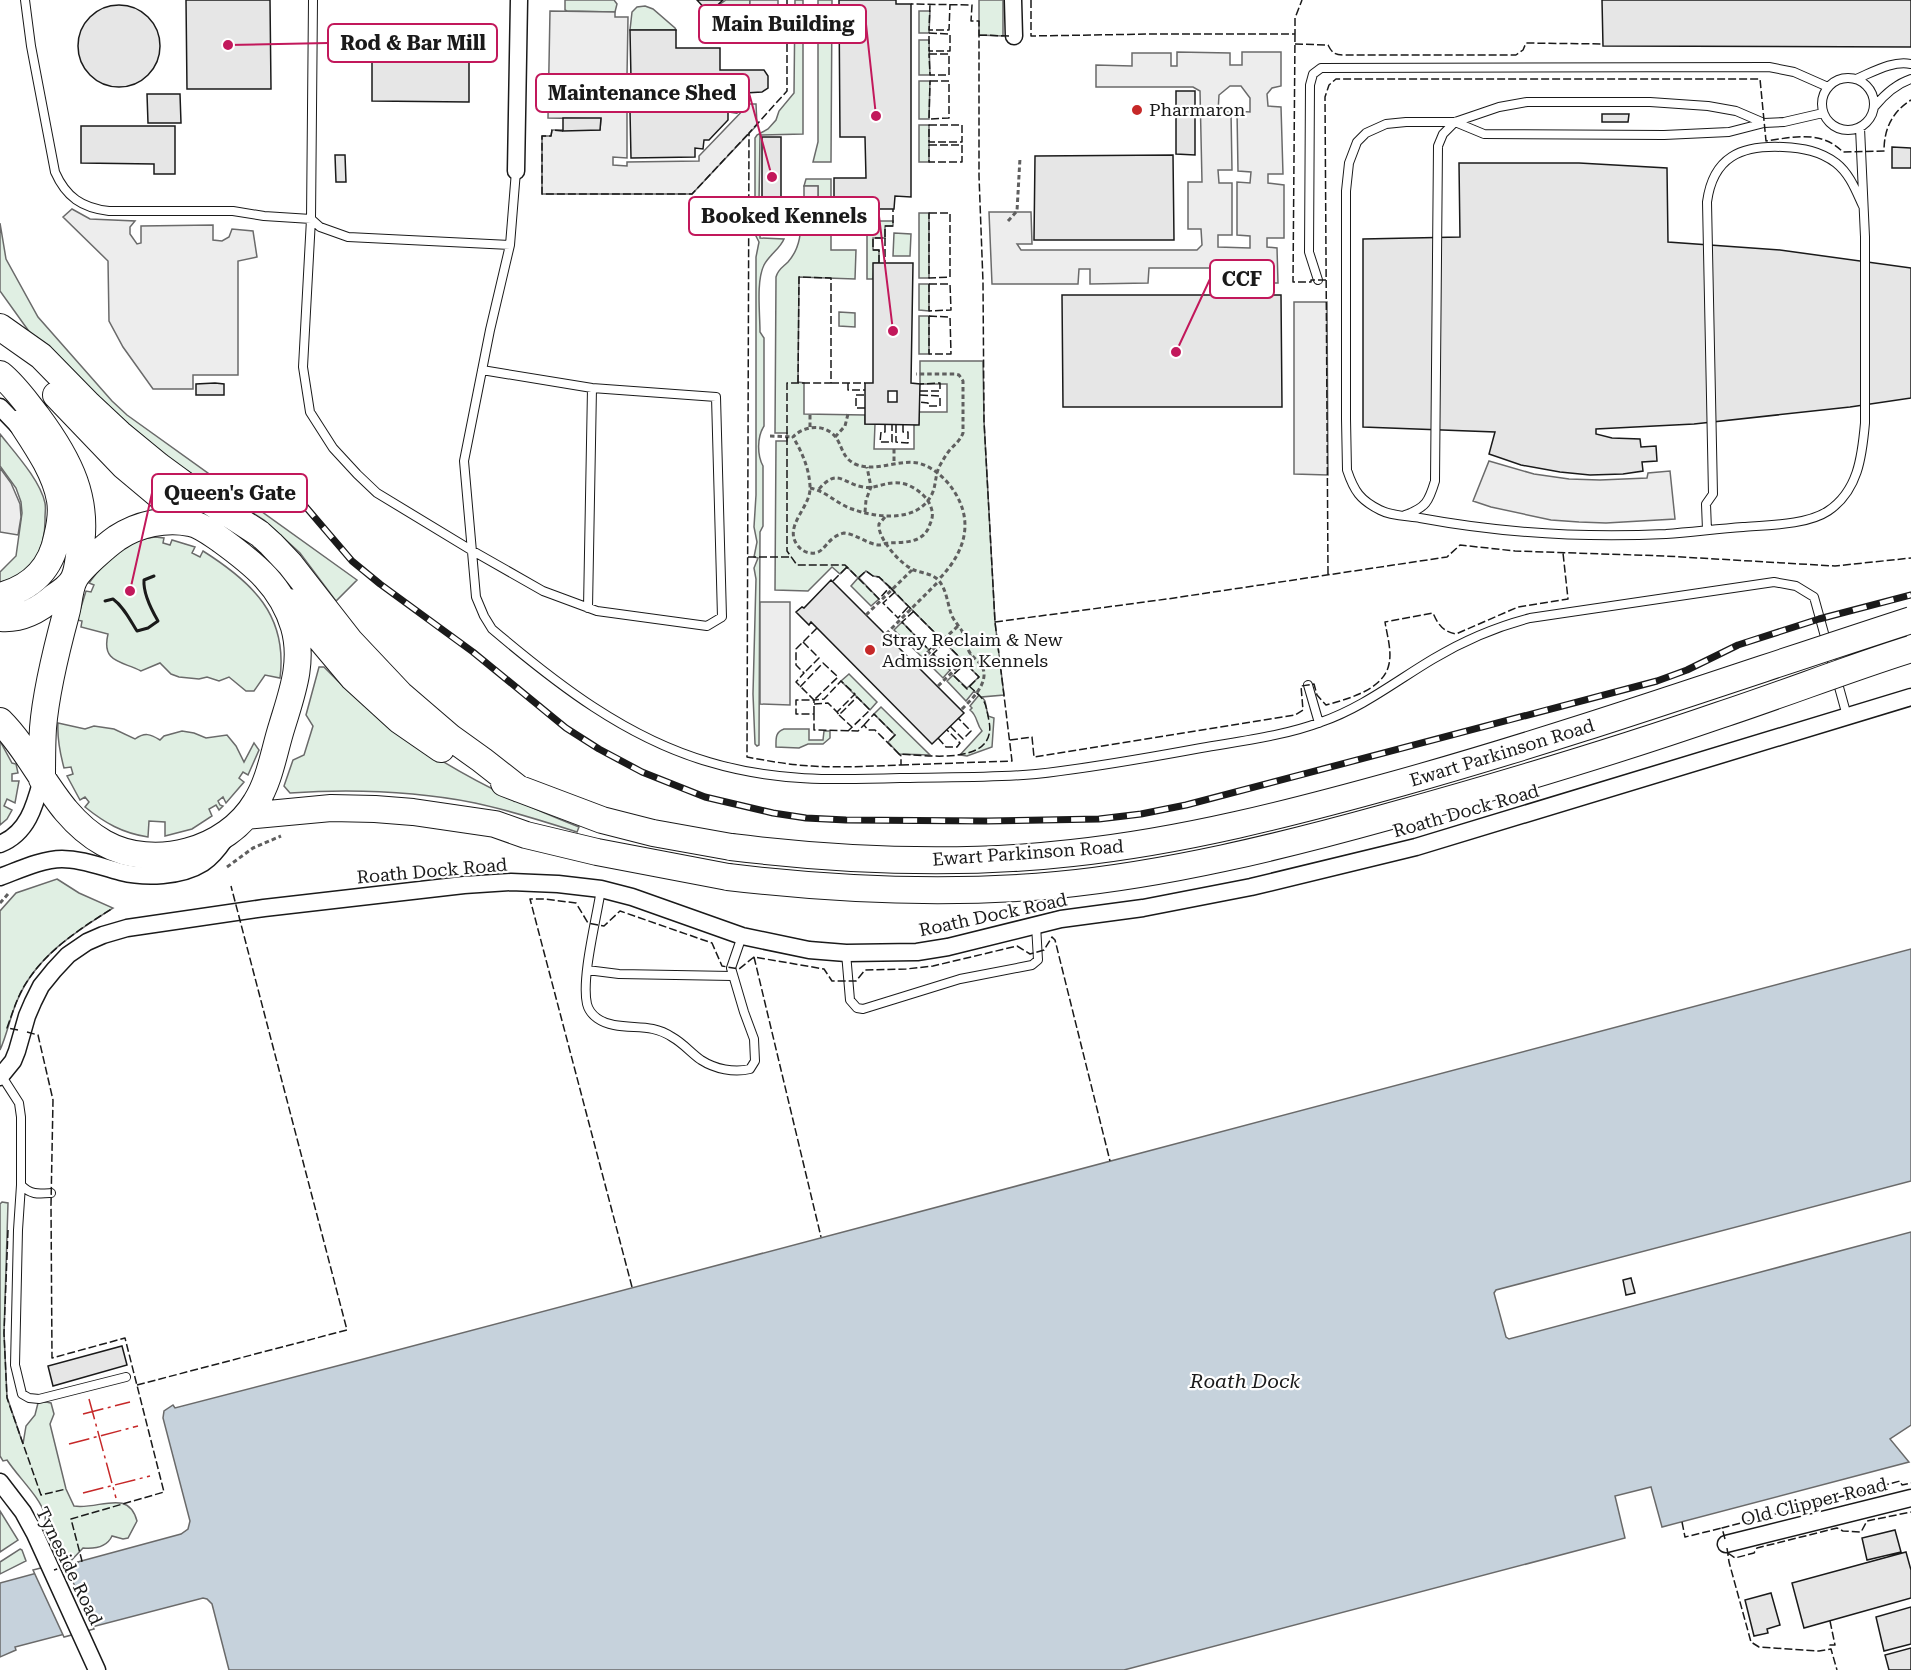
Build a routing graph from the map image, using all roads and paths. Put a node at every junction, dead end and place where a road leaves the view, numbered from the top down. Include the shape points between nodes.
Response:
1 (25, 0) edge
2 (313, 0) edge
3 (519, 0) edge
4 (1013, 0) edge
5 (1014, 36) dead end
6 (1911, 64) edge
7 (1856, 79) junction
8 (1911, 79) edge
9 (1828, 87) junction
10 (1875, 106) junction
11 (1823, 113) junction
12 (1455, 122) junction
13 (1764, 123) junction
14 (1860, 128) junction
15 (1020, 158) dead end
16 (516, 171) joint
17 (1864, 209) junction
18 (311, 219) junction
19 (1008, 221) dead end
20 (510, 245) junction
21 (1318, 280) dead end
22 (0, 328) edge
23 (482, 370) junction
24 (0, 374) edge
25 (916, 374) dead end
26 (592, 388) junction
27 (0, 390) edge
28 (0, 407) edge
29 (848, 414) dead end
30 (810, 415) dead end
31 (810, 427) junction
32 (770, 436) dead end
33 (835, 436) junction
34 (794, 437) junction
35 (32, 439) junction
36 (894, 449) dead end
37 (894, 464) junction
38 (867, 467) junction
39 (937, 472) junction
40 (871, 487) junction
41 (810, 488) junction
42 (819, 489) junction
43 (928, 501) junction
44 (865, 512) junction
45 (1403, 515) junction
46 (887, 516) junction
47 (192, 523) junction
48 (1707, 530) junction
49 (886, 543) junction
50 (471, 550) junction
51 (912, 570) junction
52 (74, 579) junction
53 (939, 581) junction
54 (273, 584) junction
55 (0, 596) edge
56 (588, 608) junction
57 (866, 615) dead end
58 (0, 618) edge
59 (1911, 620) edge
60 (958, 626) junction
61 (886, 634) dead end
62 (1911, 649) edge
63 (971, 654) junction
64 (916, 665) dead end
65 (1308, 685) dead end
66 (938, 686) dead end
67 (1911, 697) edge
68 (961, 710) dead end
69 (1847, 716) junction
70 (0, 721) edge
71 (1318, 723) junction
72 (42, 779) junction
73 (519, 789) junction
74 (239, 823) junction
75 (287, 834) dead end
76 (0, 844) edge
77 (219, 871) dead end
78 (0, 877) edge
79 (602, 889) junction
80 (10, 892) dead end
81 (0, 903) edge
82 (1036, 924) junction
83 (742, 936) junction
84 (846, 953) junction
85 (587, 970) junction
86 (732, 976) junction
87 (0, 1075) edge
88 (21, 1185) junction
89 (51, 1193) dead end
90 (126, 1377) dead end
91 (0, 1482) edge
92 (1911, 1498) edge
93 (1726, 1544) dead end
94 (97, 1670) edge

1 - 18 lane via 55,172 64,189 78,202 109,211 233,211
2 - 18 lane
3 - 16 street
4 - 5 street
6 - 7 lane via 1886,66
7 - 9 lane via 1839,79
7 - 10 lane via 1870,90
8 - 10 lane via 1897,85
9 - 11 lane via 1822,98
9 - 21 lane via 1794,72 1769,67 1321,68 1313,74 1310,85 1309,252
10 - 14 lane
11 - 13 lane
11 - 14 lane via 1835,128
12 - 13 lane via 1484,134 1652,135 1729,132
12 - 13 lane via 1527,102 1650,102 1736,111
12 - 45 lane via 1438,146 1435,481 1429,500 1419,510
12 - 45 lane via 1386,124 1366,133 1349,163 1345,271 1347,470 1353,488 1363,500 1383,512
14 - 17 lane
15 - 19 path via 1017,211
16 - 20 lane
17 - 48 lane via 1865,423 1863,450 1851,488 1825,513 1803,520
17 - 48 lane via 1850,179 1815,151 1761,146 1726,160 1715,173 1707,202 1713,486 1706,504
18 - 20 lane via 320,227 348,237
18 - 50 lane via 303,367 310,412 333,448 377,493
20 - 23 lane
22 - 47 main road via 95,437
22 - 73 main road via 41,356 112,427 159,466 260,534 399,694
23 - 26 lane
23 - 50 lane via 464,461
24 - 52 main road via 44,426 75,479 84,528
25 - 39 path via 955,374 963,381 963,433
26 - 56 lane
26 - 56 lane via 716,397 722,617 707,626
27 - 35 main road
28 - 35 street
29 - 33 path via 845,426
30 - 31 path
31 - 33 path
31 - 34 path
32 - 34 path
33 - 38 path via 846,457
34 - 41 path via 804,457
35 - 55 main road via 60,501 60,525 47,566 26,586
36 - 37 path
37 - 38 path
37 - 39 path via 915,463
38 - 40 path
39 - 43 path
39 - 53 path via 957,496 966,524 958,553
40 - 42 path via 834,478
40 - 43 path via 902,484 920,492
40 - 44 path
41 - 42 path
41 - 49 path via 794,528 794,539 801,549 817,553 831,538 844,533 880,545
42 - 44 path via 845,506
43 - 46 path via 911,513
43 - 49 path via 932,517 924,535 907,542
44 - 46 path
45 - 48 lane via 1519,532 1599,535
46 - 49 path via 878,530
47 - 52 main road via 153,523 131,530 106,546
47 - 54 main road via 240,554
49 - 51 path
50 - 56 lane via 543,591
50 - 71 lane via 476,597 484,616 492,629 518,651 584,701 641,735 708,762 756,774 822,780 1036,774 1183,752
51 - 53 path
51 - 57 path
52 - 58 main road via 37,610 24,616
52 - 72 main road via 45,706
53 - 60 path
53 - 61 path
54 - 73 main road, Ewart Parkinson Road via 338,662 399,720 478,773
54 - 74 main road via 294,627 297,676 257,801
59 - 73 main road, Ewart Parkinson Road, bridge via 1533,744 1308,808 1116,848 980,860 827,858 652,833 603,820
60 - 63 path
60 - 64 path
62 - 74 main road, Ewart Parkinson Road, bridge via 1535,775 1314,837 1154,872 1058,885 962,890 860,889 728,877 526,836 495,824 375,808 331,808
63 - 66 path
63 - 68 path via 982,666 984,678
65 - 71 lane
67 - 69 street, Roath Dock Road
69 - 71 lane via 1814,597 1796,586 1774,582 1515,622 1451,649 1372,698
69 - 82 street, Roath Dock Road via 1416,847 1197,898
70 - 72 main road
72 - 74 main road via 81,827 119,850 150,855 184,852 200,848
72 - 76 street via 28,821
74 - 78 street via 210,858 184,871 140,875 61,859
75 - 77 path via 254,848
79 - 83 street, Roath Dock Road
79 - 85 lane
79 - 87 street, Roath Dock Road via 511,882 464,885 173,921 103,935 68,955 41,986 13,1061
80 - 81 path
82 - 84 street, Roath Dock Road via 935,950
82 - 84 lane via 1038,960 1032,965 960,979 863,1009 850,1000
83 - 84 street, Roath Dock Road via 809,951
83 - 86 lane
85 - 86 lane
85 - 86 lane via 587,1005 594,1017 614,1025 662,1031 702,1061 738,1072 750,1070 756,1052
87 - 88 lane via 19,1103
88 - 89 lane via 36,1195
88 - 90 lane via 15,1365 21,1394 39,1399
91 - 94 street, Tyneside Road via 35,1534
92 - 93 street, Old Clipper Road

